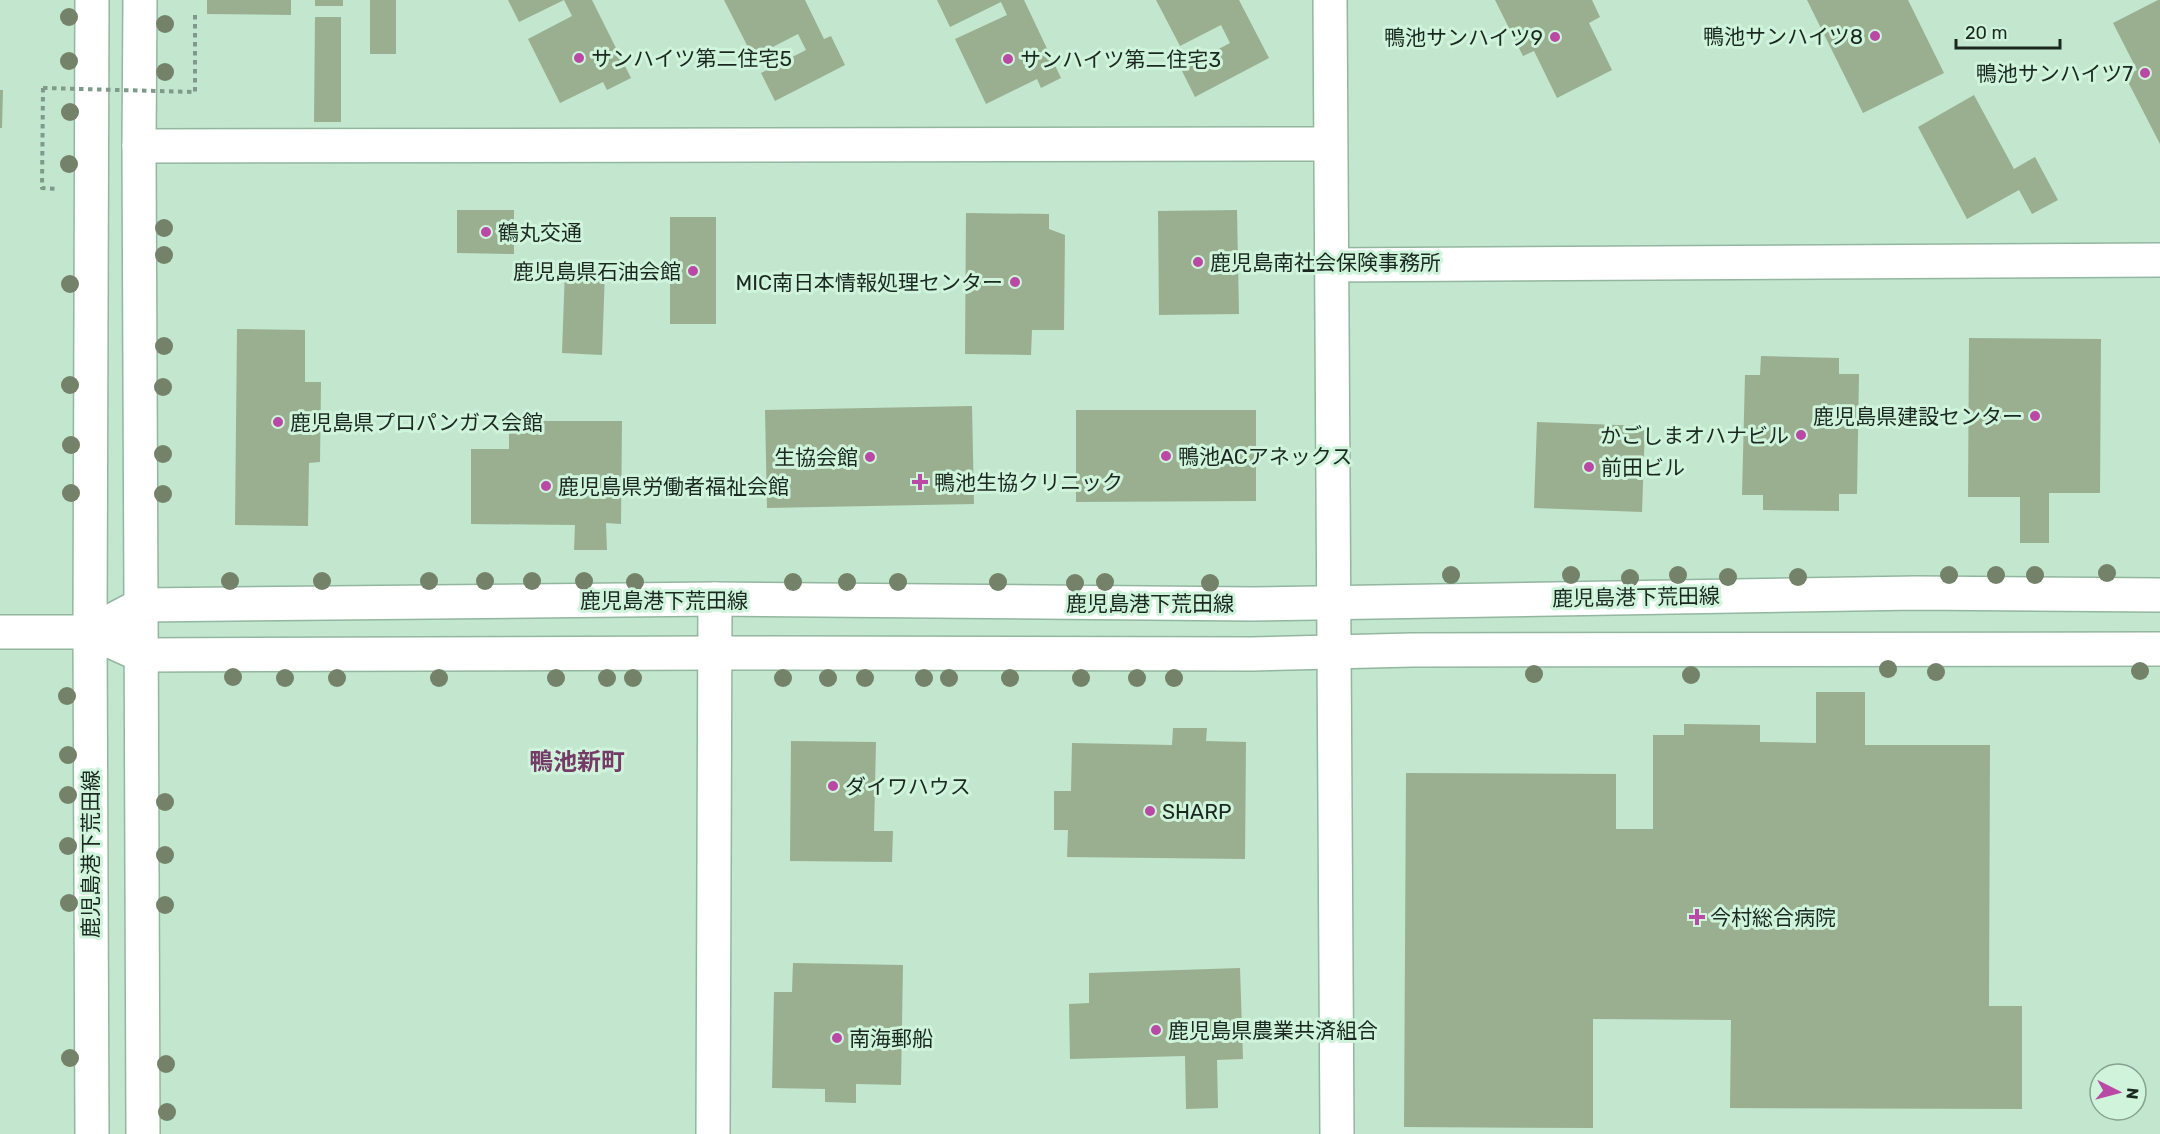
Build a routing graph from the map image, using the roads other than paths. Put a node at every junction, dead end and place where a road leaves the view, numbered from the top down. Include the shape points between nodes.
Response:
1 (92, 0) edge
2 (140, 0) edge
3 (1330, 0) edge
4 (1330, 144) junction
5 (139, 146) junction
6 (2160, 260) edge
7 (1331, 265) junction
8 (2160, 595) edge
9 (715, 600) junction
10 (1334, 602) junction
11 (141, 605) junction
12 (0, 632) edge
13 (90, 632) junction
14 (2160, 649) edge
15 (1335, 652) junction
16 (716, 653) junction
17 (141, 655) junction
18 (92, 1134) edge
19 (143, 1134) edge
20 (713, 1134) edge
21 (1337, 1134) edge

1 - 13 main road
2 - 5 main road
3 - 4 main road
4 - 5 main road
4 - 7 main road
5 - 11 main road
6 - 7 main road
7 - 10 main road
8 - 10 main road, 鹿児島港下荒田線 via 1916,593
9 - 10 main road, 鹿児島港下荒田線
9 - 11 main road, 鹿児島港下荒田線
9 - 16 main road
10 - 15 main road
11 - 13 main road, 鹿児島港下荒田線
11 - 17 main road
12 - 13 main road
13 - 17 main road
13 - 18 main road, 鹿児島港下荒田線
14 - 15 main road
15 - 16 main road
15 - 21 main road
16 - 17 main road
16 - 20 main road
17 - 19 main road

